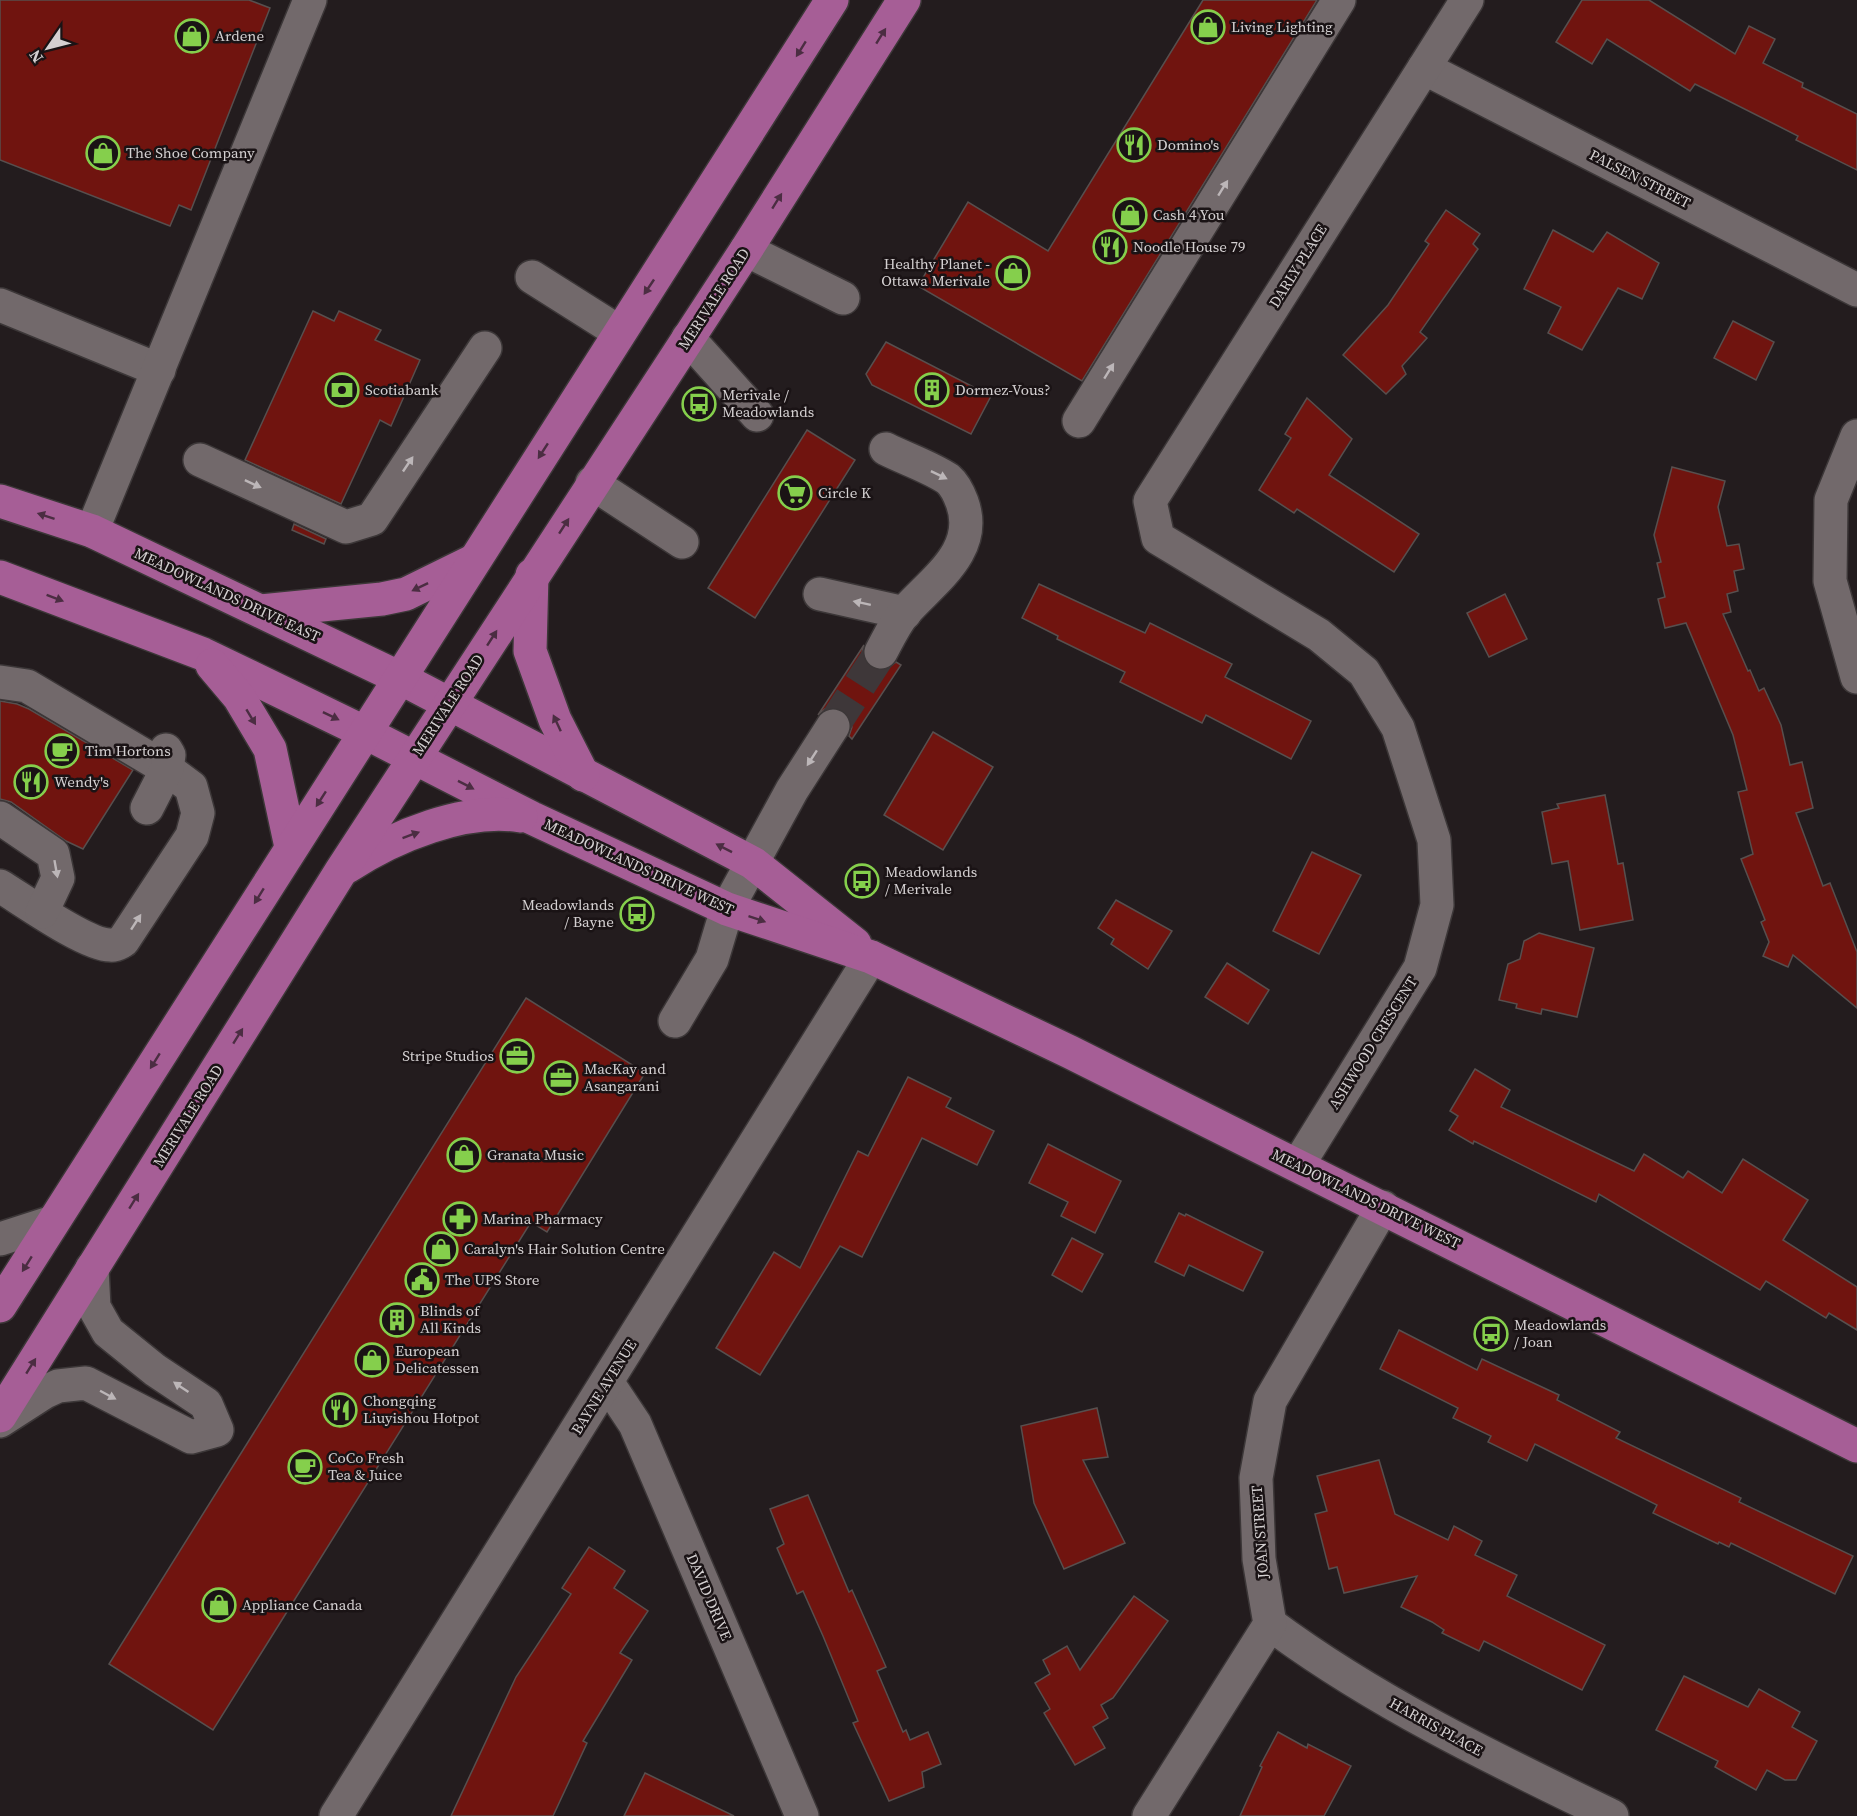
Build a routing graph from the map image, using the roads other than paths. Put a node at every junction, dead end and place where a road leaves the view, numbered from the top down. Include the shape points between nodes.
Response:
1 (310, 0) edge
2 (832, 0) edge
3 (904, 0) edge
4 (1339, 0) edge
5 (1467, 0) edge
6 (1424, 68) junction
7 (746, 250) junction
8 (532, 277) dead end
9 (1857, 290) edge
10 (843, 298) dead end
11 (0, 305) edge
12 (619, 332) junction
13 (688, 338) junction
14 (486, 348) dead end
15 (159, 370) junction
16 (757, 414) dead end
17 (1079, 421) dead end
18 (1857, 436) edge
19 (886, 449) dead end
20 (200, 460) dead end
21 (592, 483) junction
22 (0, 501) edge
23 (92, 531) junction
24 (1158, 538) joint
25 (682, 542) dead end
26 (472, 561) junction
27 (532, 575) junction
28 (0, 577) edge
29 (820, 594) dead end
30 (261, 611) junction
31 (905, 613) junction
32 (880, 652) tunnel mouth
33 (203, 654) junction
34 (1857, 677) edge
35 (400, 678) junction
36 (3, 684) edge
37 (448, 705) junction
38 (833, 726) tunnel mouth
39 (364, 732) junction
40 (414, 759) junction
41 (167, 769) junction
42 (583, 775) junction
43 (147, 808) dead end
44 (0, 818) edge
45 (532, 818) junction
46 (291, 847) junction
47 (753, 863) junction
48 (341, 871) junction
49 (0, 886) edge
50 (727, 909) junction
51 (42, 912) junction
52 (871, 957) junction
53 (675, 1021) dead end
54 (1298, 1165) junction
55 (1383, 1207) junction
56 (53, 1222) junction
57 (0, 1239) edge
58 (92, 1268) junction
59 (0, 1306) edge
60 (607, 1382) junction
61 (0, 1416) edge
62 (0, 1421) edge
63 (1857, 1446) edge
64 (1270, 1624) junction
65 (336, 1816) edge
66 (802, 1816) edge
67 (1149, 1816) edge
68 (1612, 1816) edge

1 - 15 street
2 -> 12 main road
7 -> 3 main road, MERIVALE ROAD
17 -> 4 street
5 - 6 street, DARLY PLACE
6 - 9 street, PALSEN STREET
6 - 24 street, DARLY PLACE via 1150,501
7 - 10 street
7 - 13 main road, MERIVALE ROAD
8 - 12 street
11 - 15 street
12 -> 26 main road
13 - 16 street
13 - 21 main road, MERIVALE ROAD
20 -> 14 street via 346,527 372,519
15 - 23 street
18 - 34 street via 1831,500 1830,581
19 -> 31 street via 949,480 964,508 966,530 960,549 950,566
21 - 25 street
27 -> 21 main road, MERIVALE ROAD
23 -> 22 main road, MEADOWLANDS DRIVE EAST
23 - 30 main road, MEADOWLANDS DRIVE EAST
24 - 54 street, ASHWOOD CRESCENT via 1319,635 1364,672 1398,728 1434,840 1437,905 1420,968
26 -> 30 main road via 406,594
26 - 35 main road
37 -> 27 main road, MERIVALE ROAD
42 -> 27 main road via 555,720 530,651
28 -> 33 main road
31 -> 29 street
30 - 35 main road, MEADOWLANDS DRIVE EAST
31 - 32 street
33 -> 39 main road
33 -> 46 main road via 239,697 270,749
35 - 37 main road, MEADOWLANDS DRIVE EAST
35 - 39 main road
36 - 41 street via 27,686
37 - 40 main road, MERIVALE ROAD
37 - 42 main road, MEADOWLANDS DRIVE WEST
38 -> 47 street via 792,790
39 - 40 main road
39 -> 46 main road
40 -> 45 main road, MEADOWLANDS DRIVE WEST
40 - 48 main road, MERIVALE ROAD
41 - 43 street
51 -> 41 street via 110,945 123,941 192,836 198,813 191,787
47 -> 42 main road, MEADOWLANDS DRIVE WEST
44 -> 51 street via 53,854 58,878
48 -> 45 main road via 378,847 432,827 496,812
45 - 50 main road, MEADOWLANDS DRIVE WEST
46 -> 56 main road
47 - 50 street
47 - 52 main road, MEADOWLANDS DRIVE WEST
58 -> 48 main road, MERIVALE ROAD
49 - 51 street
50 -> 52 main road, MEADOWLANDS DRIVE WEST
50 - 53 street via 712,959
52 - 54 main road, MEADOWLANDS DRIVE WEST
52 - 60 street, BAYNE AVENUE
54 - 55 main road, MEADOWLANDS DRIVE WEST
55 - 63 main road, MEADOWLANDS DRIVE WEST
55 - 64 street, JOAN STREET via 1270,1401 1256,1478 1259,1559
56 - 57 street
56 -> 59 main road
61 -> 58 main road, MERIVALE ROAD
62 -> 58 street via 58,1386 86,1383 191,1437 217,1430 206,1404 108,1332 94,1307
60 - 65 street, BAYNE AVENUE
60 - 66 street, DAVID DRIVE via 635,1424
64 - 67 street
64 - 68 street, HARRIS PLACE via 1320,1661 1471,1747

